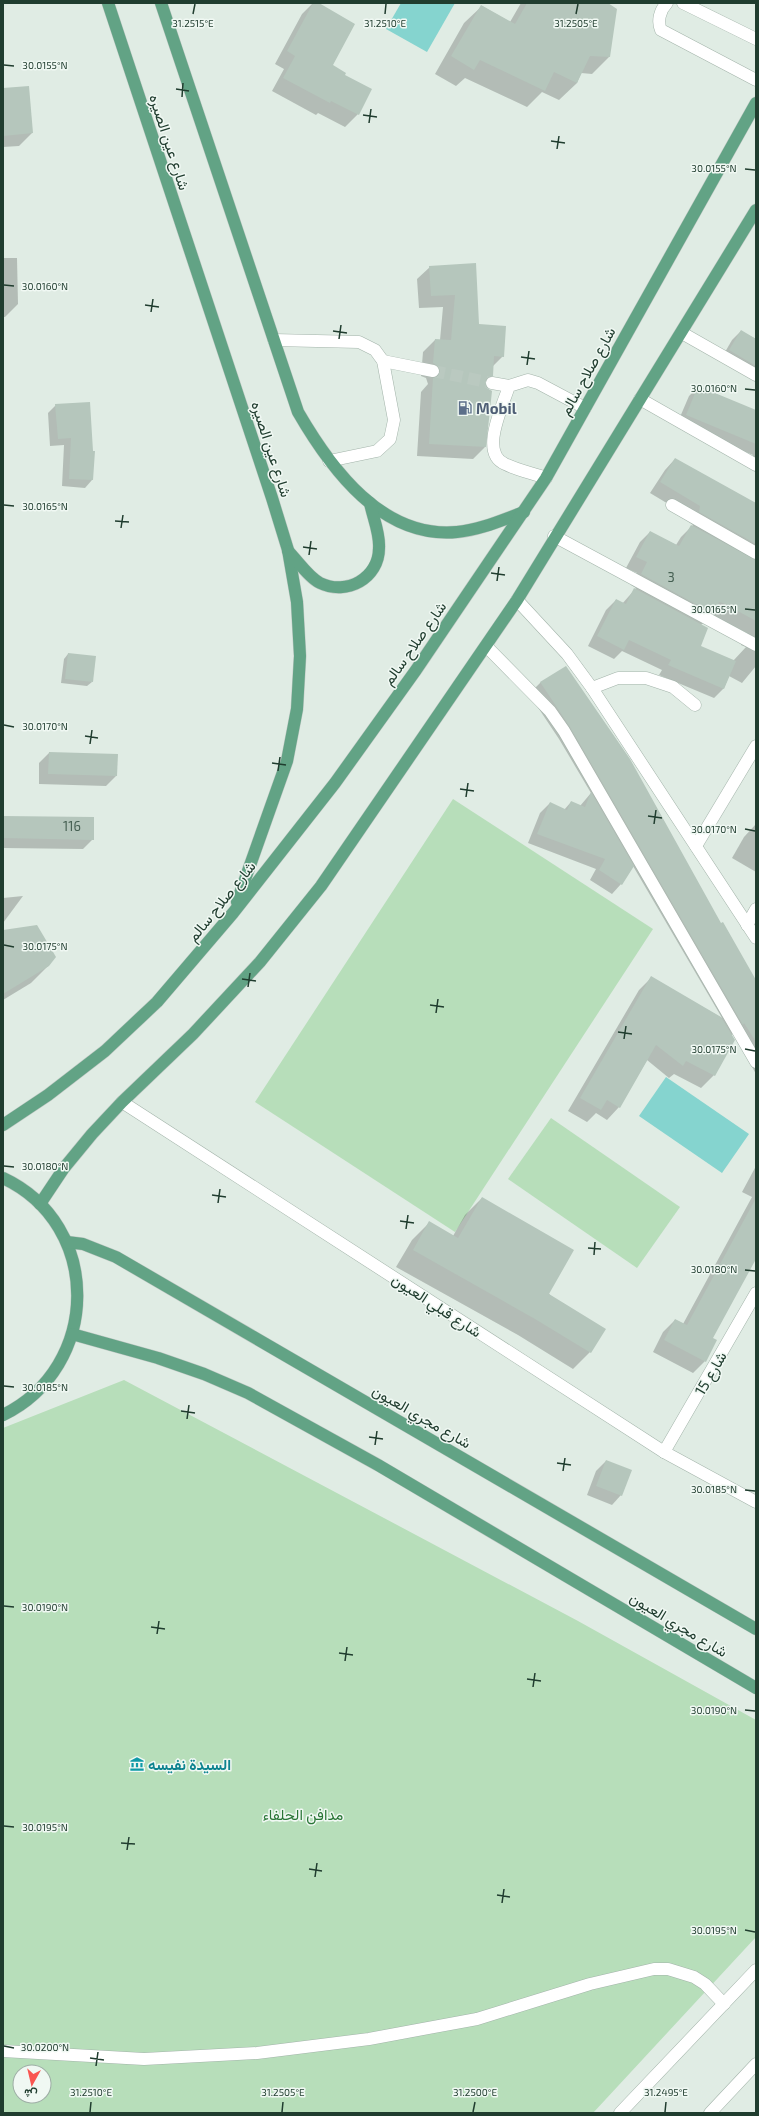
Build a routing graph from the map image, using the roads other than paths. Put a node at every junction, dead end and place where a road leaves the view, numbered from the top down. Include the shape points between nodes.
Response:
1 (108, 3) edge
2 (161, 3) edge
3 (667, 3) edge
4 (683, 3) edge
5 (756, 39) edge
6 (756, 80) edge
7 (756, 103) edge
8 (756, 210) edge
9 (682, 333) junction
10 (274, 340) junction
11 (383, 361) junction
12 (433, 371) tunnel mouth
13 (756, 375) edge
14 (492, 383) tunnel mouth
15 (509, 386) junction
16 (640, 399) junction
17 (585, 408) junction
18 (329, 461) junction
19 (756, 465) edge
20 (546, 478) junction
21 (370, 504) junction
22 (672, 506) dead end
23 (524, 512) junction
24 (554, 536) junction
25 (288, 550) junction
26 (756, 553) edge
27 (517, 600) junction
28 (756, 645) edge
29 (486, 646) junction
30 (592, 688) junction
31 (695, 705) dead end
32 (756, 746) edge
33 (696, 846) junction
34 (756, 909) edge
35 (233, 913) junction
36 (747, 925) junction
37 (756, 938) edge
38 (756, 1062) edge
39 (122, 1102) junction
40 (3, 1125) edge
41 (3, 1178) edge
42 (40, 1204) junction
43 (67, 1242) junction
44 (756, 1293) edge
45 (72, 1334) junction
46 (3, 1414) edge
47 (664, 1452) junction
48 (756, 1502) edge
49 (756, 1629) edge
50 (756, 1688) edge
51 (756, 1970) edge
52 (724, 2004) junction
53 (3, 2051) edge
54 (756, 2064) edge
55 (620, 2113) edge
56 (710, 2113) edge

1 - 25 main road, شارع عين الصيره
2 - 10 main road
3 - 6 street via 659,18 661,30
4 - 5 street
7 - 17 main road, شارع صلاح سالم
8 - 9 main road
9 - 13 street
9 - 16 main road
10 - 11 street via 359,342 375,350
10 - 18 main road via 298,412
11 - 12 street
11 - 18 street via 394,420 390,439 377,451
14 - 15 street
15 - 17 street via 528,380
15 - 20 street via 492,441 492,450 497,459 504,464
16 - 19 street
16 - 24 main road
17 - 20 main road, شارع صلاح سالم
18 - 21 main road
20 - 23 main road, شارع صلاح سالم
21 - 23 main road via 393,518 434,532 457,532 479,528
21 - 25 main road via 378,536 378,559 373,570 355,585 343,588 319,583
22 - 26 street
23 - 35 main road, شارع صلاح سالم via 339,777
24 - 27 main road
24 - 28 street
25 - 35 main road, شارع عين الصيره via 298,602 300,656 297,709 287,761
27 - 29 main road
27 - 30 street via 567,654
29 - 38 street via 550,711 564,731
29 - 39 main road via 321,886 249,973 193,1034
30 - 31 street via 618,678 646,678 673,687
30 - 33 street
32 - 33 street
33 - 36 street
34 - 36 street
35 - 40 main road, شارع صلاح سالم via 157,1002 105,1051 48,1095
36 - 37 street
39 - 42 main road via 64,1168
39 - 47 street, شارع قبلي العيون
41 - 42 main road
42 - 43 main road via 56,1222
43 - 45 main road via 78,1286
43 - 49 main road, شارع مجري العيون via 83,1244 116,1257
44 - 47 street, شارع 15
45 - 46 main road via 65,1354 43,1386 20,1406
45 - 50 main road, شارع مجري العيون via 158,1358 248,1393 378,1465
47 - 48 street, شارع قبلي العيون
51 - 52 street
52 - 53 street via 705,1984 694,1977 668,1969 654,1969 590,1984 477,2019 369,2039 257,2053 144,2059
52 - 55 street
54 - 56 street

